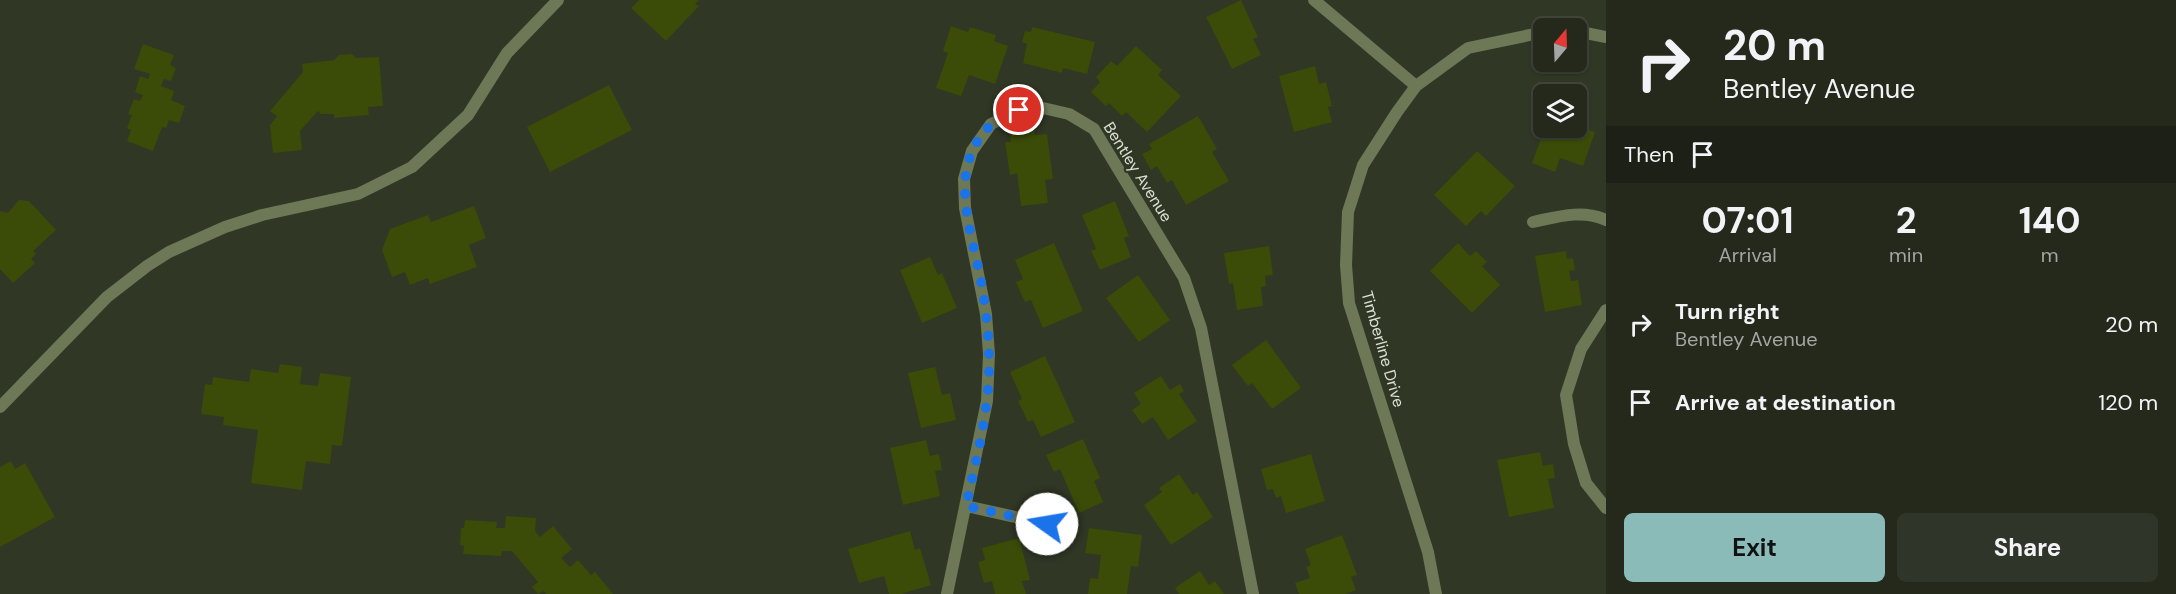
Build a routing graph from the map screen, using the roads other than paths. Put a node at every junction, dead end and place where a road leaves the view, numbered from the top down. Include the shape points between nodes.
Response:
1 (1314, 0) edge
2 (551, 2) edge
3 (1587, 33) edge
4 (1533, 34) edge
5 (1606, 37) edge
6 (1416, 86) junction
7 (1606, 220) edge
8 (1533, 222) dead end
9 (1606, 310) edge
10 (0, 407) edge
11 (966, 506) junction
12 (1606, 508) edge
13 (1047, 524) dead end
14 (947, 594) edge
15 (1253, 594) edge
16 (1436, 594) edge

1 - 6 street
2 - 10 street via 500,63 468,115 412,167 358,194 262,215 169,252 107,297
3 - 5 street
4 - 6 street, Timberline Drive via 1468,48
6 - 16 street, Timberline Drive via 1363,165 1348,212 1346,265 1349,303 1428,552
7 - 8 street via 1576,214
9 - 12 street via 1581,349 1566,395 1574,444 1587,483
11 - 13 street
11 - 14 street, Bentley Avenue
11 - 15 street, Bentley Avenue via 987,401 989,354 980,277 965,208 964,179 972,151 991,124 1019,110 1043,108 1069,114 1094,129 1184,278 1201,328

